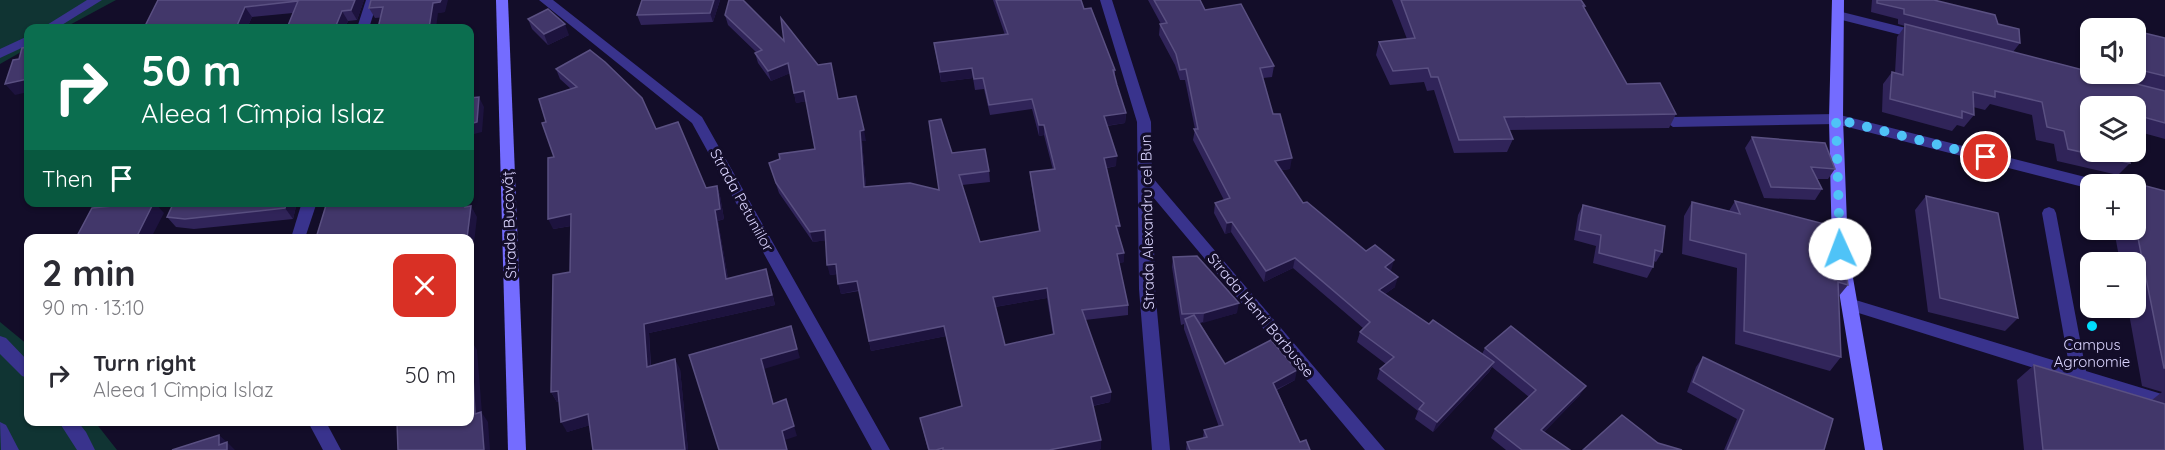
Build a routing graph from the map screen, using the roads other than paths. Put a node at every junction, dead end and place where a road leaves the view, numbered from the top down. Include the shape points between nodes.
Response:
1 (96, 0) edge
2 (372, 0) edge
3 (502, 0) edge
4 (545, 0) edge
5 (1106, 0) edge
6 (1838, 7) edge
7 (55, 24) edge
8 (364, 24) edge
9 (1939, 41) edge
10 (24, 42) edge
11 (0, 54) edge
12 (1836, 119) junction
13 (1673, 122) edge
14 (1146, 179) junction
15 (2080, 181) edge
16 (308, 207) edge
17 (2049, 213) dead end
18 (299, 234) edge
19 (1850, 304) junction
20 (0, 343) edge
21 (24, 367) edge
22 (2079, 375) junction
23 (2165, 402) edge
24 (71, 426) edge
25 (319, 426) edge
26 (0, 430) edge
27 (10, 450) edge
28 (86, 450) edge
29 (332, 450) edge
30 (517, 450) edge
31 (880, 450) edge
32 (1161, 450) edge
33 (1376, 450) edge
34 (1874, 450) edge

1 - 7 street
2 - 8 street
3 - 30 street, Strada Bucovăț
4 - 31 street, Strada Petuniilor via 697,120
5 - 14 street, Strada Alexandru cel Bun via 1144,122
6 - 9 street
6 - 12 street
10 - 11 street
12 - 13 street
12 - 15 street
12 - 19 street via 1840,249
14 - 32 street, Strada Alexandru cel Bun via 1147,289
14 - 33 street, Strada Henri Barbusse
16 - 18 street
17 - 22 street
19 - 22 street
19 - 34 street
20 - 21 street
22 - 23 street
24 - 28 street
25 - 29 street
26 - 27 street

